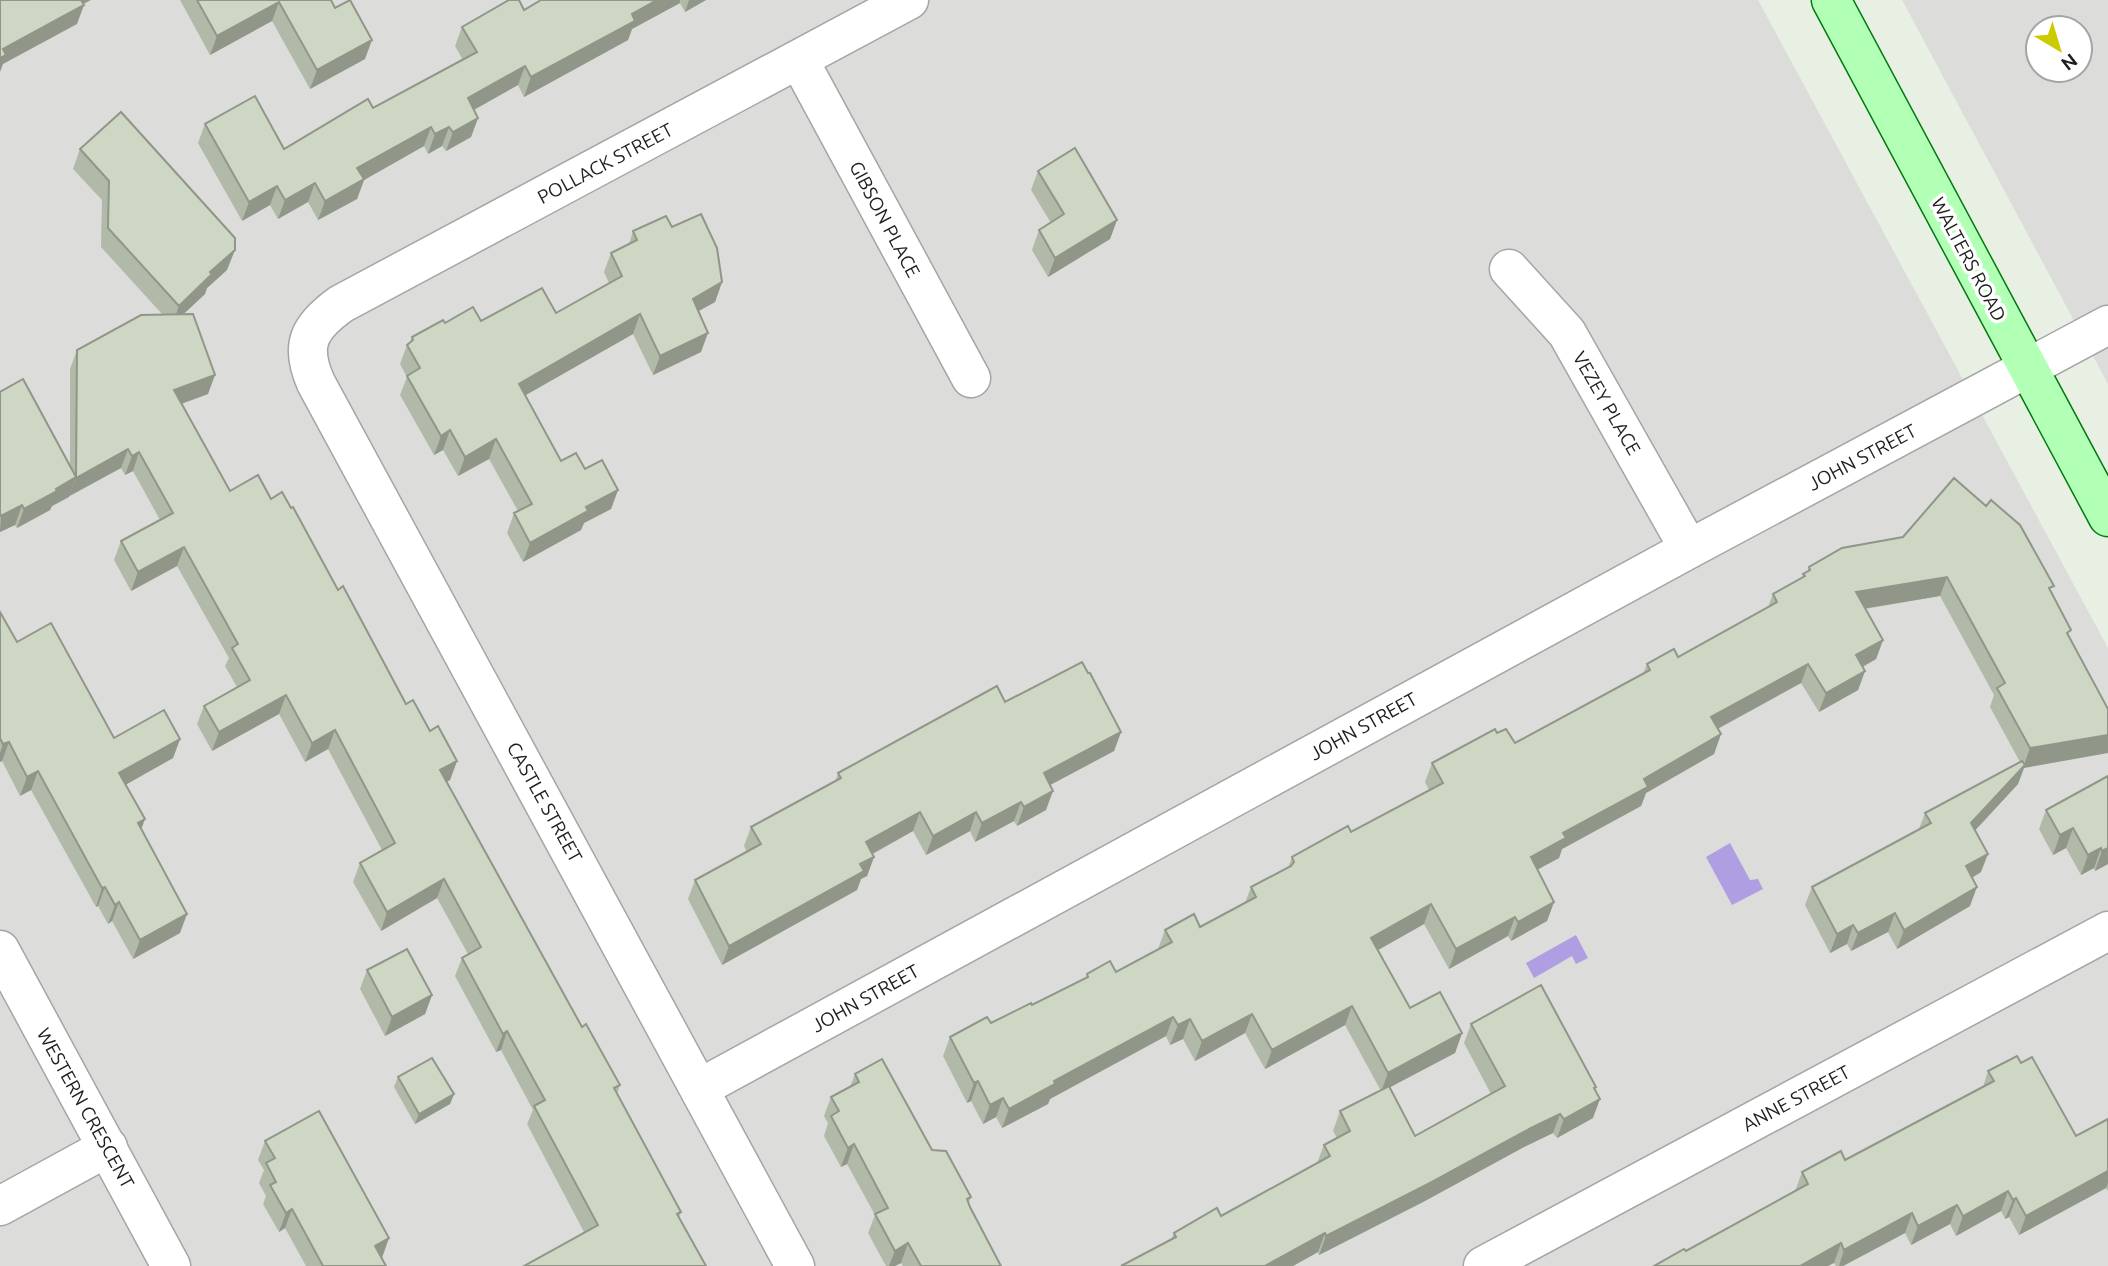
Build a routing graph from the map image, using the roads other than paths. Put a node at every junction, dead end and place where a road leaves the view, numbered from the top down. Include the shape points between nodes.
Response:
1 (909, 0) edge
2 (1831, 0) edge
3 (799, 60) junction
4 (1509, 269) dead end
5 (2108, 325) edge
6 (310, 336) joint
7 (2028, 369) junction
8 (971, 379) dead end
9 (2108, 517) edge
10 (1689, 549) junction
11 (2108, 931) edge
12 (0, 950) edge
13 (701, 1088) junction
14 (108, 1147) junction
15 (0, 1206) edge
16 (171, 1266) edge
17 (796, 1266) edge
18 (1483, 1266) edge

1 - 3 street, POLLACK STREET
2 - 7 main road, WALTERS ROAD
3 - 6 street, POLLACK STREET via 341,304
3 - 8 street, GIBSON PLACE
4 - 10 street, VEZEY PLACE via 1567,333
5 - 7 street, JOHN STREET
6 - 13 street, CASTLE STREET via 309,366 316,383
7 - 9 main road, WALTERS ROAD
7 - 10 street, JOHN STREET
10 - 13 street, JOHN STREET
11 - 18 street, ANNE STREET
12 - 14 street, WESTERN CRESCENT
13 - 17 street, CASTLE STREET
14 - 15 street
14 - 16 street, WESTERN CRESCENT

